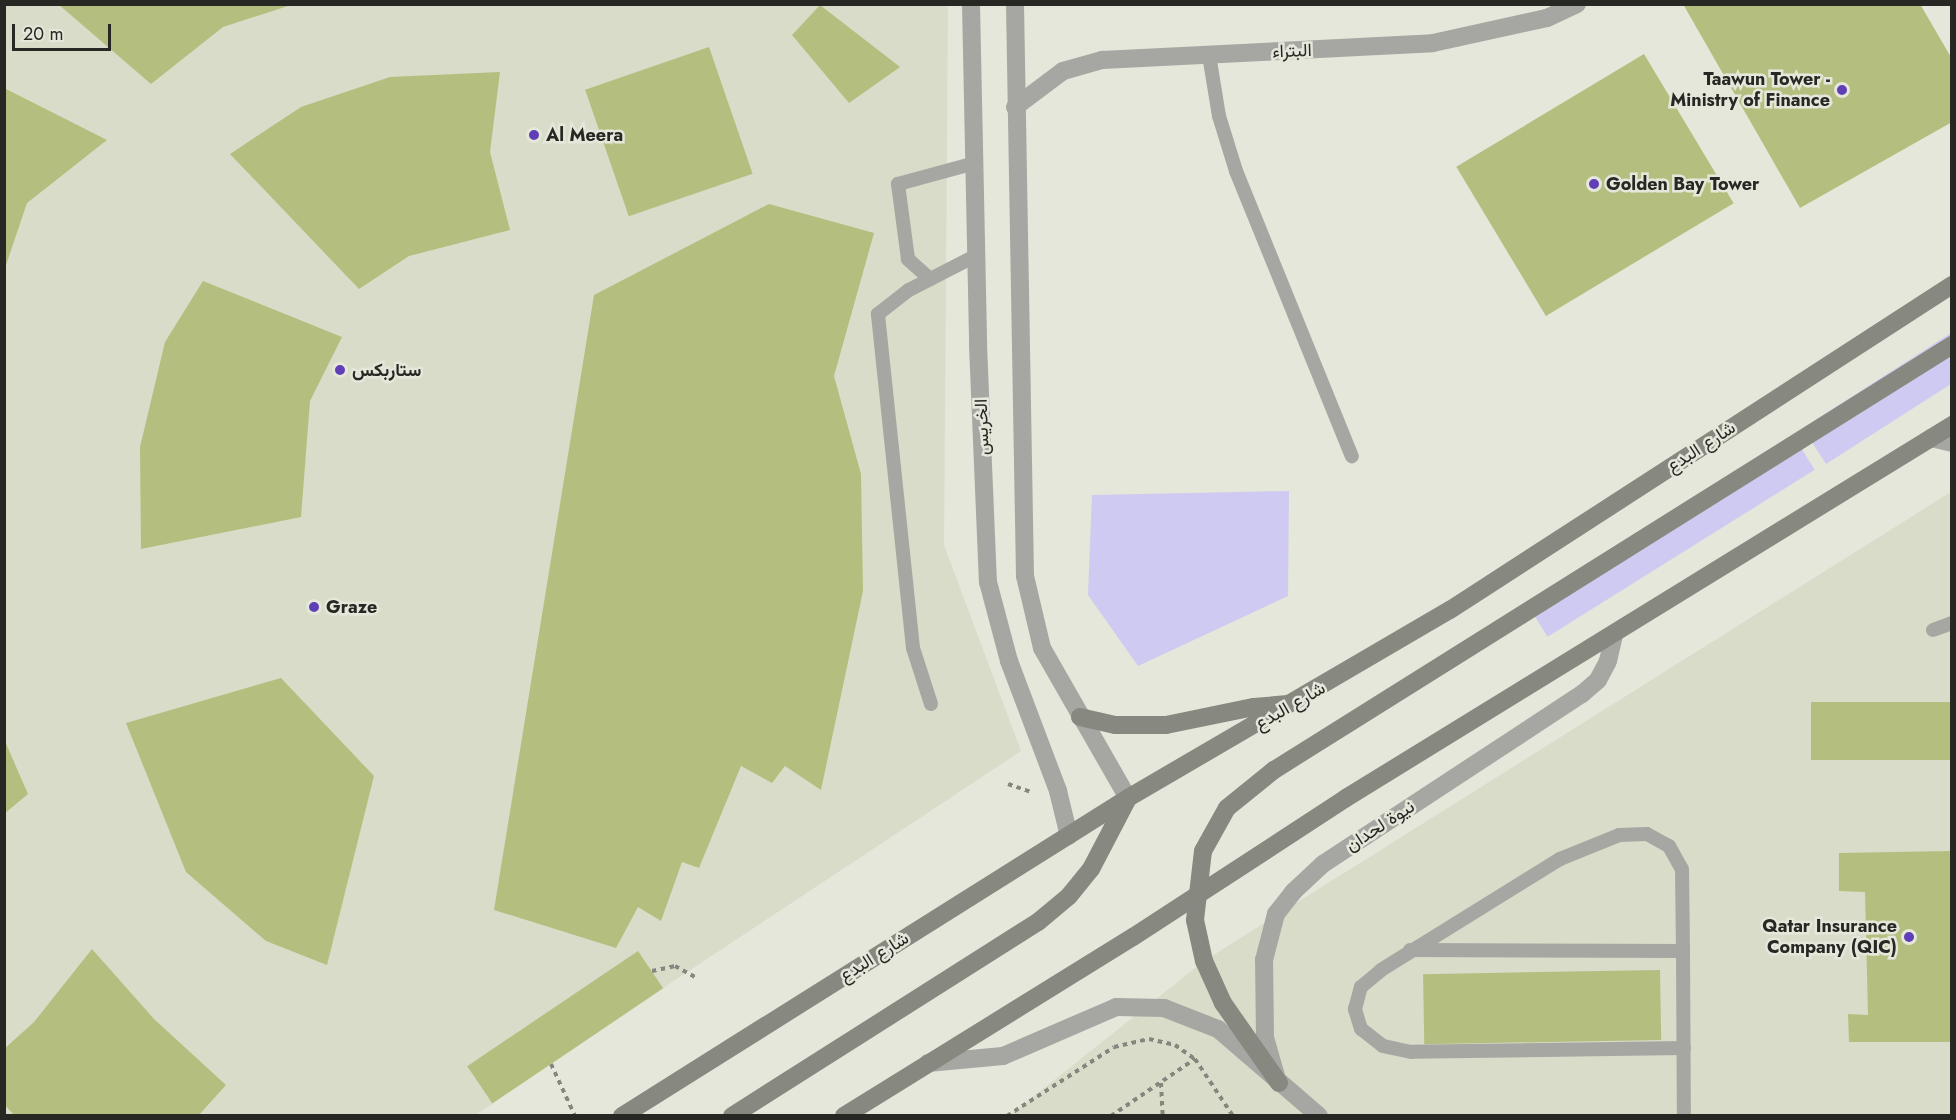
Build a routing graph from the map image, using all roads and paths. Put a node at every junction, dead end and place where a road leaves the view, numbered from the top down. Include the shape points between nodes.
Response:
1 (971, 4) edge
2 (1015, 4) edge
3 (1577, 4) edge
4 (1209, 55) junction
5 (1015, 107) junction
6 (975, 163) junction
7 (977, 255) junction
8 (930, 279) junction
9 (1952, 285) edge
10 (1952, 345) edge
11 (1952, 425) edge
12 (1931, 438) junction
13 (1952, 442) edge
14 (1352, 456) dead end
15 (1952, 623) edge
16 (1933, 630) dead end
17 (1614, 636) junction
18 (1296, 703) junction
19 (931, 704) dead end
20 (1080, 717) junction
21 (1128, 798) junction
22 (1069, 836) junction
23 (1196, 896) junction
24 (1410, 950) junction
25 (1683, 951) junction
26 (652, 971) dead end
27 (697, 978) dead end
28 (1684, 1048) junction
29 (1195, 1059) junction
30 (928, 1063) junction
31 (551, 1064) dead end
32 (1161, 1082) junction
33 (1279, 1083) junction
34 (861, 1110) edge
35 (575, 1116) edge
36 (622, 1116) edge
37 (732, 1116) edge
38 (844, 1116) edge
39 (1007, 1116) edge
40 (1111, 1116) edge
41 (1162, 1116) edge
42 (1233, 1116) edge
43 (1319, 1116) edge
44 (1684, 1116) edge

1 - 6 street, الخريس
2 - 5 street
3 - 4 street, البتراء via 1547,18 1433,43
4 - 5 street, البتراء via 1122,58 1082,64 1046,81
4 - 14 lane via 1233,162
5 - 20 street via 1025,576 1042,648
6 - 7 street, الخريس
6 - 8 lane via 898,184 908,259
7 - 8 lane
7 - 22 street, الخريس via 988,582 1009,661 1058,791
8 - 19 lane via 878,314 913,648
9 - 18 main road, شارع البدع via 1450,610
10 - 23 main road via 1274,771 1227,808 1203,851
11 - 12 main road
12 - 13 street
12 - 17 main road
15 - 16 lane
17 - 23 main road via 1346,798
17 - 33 street, نيوة لحدان via 1598,680 1582,694 1323,864 1282,907 1264,960 1262,984 1264,1038
18 - 20 main road via 1254,706 1159,726 1115,725
18 - 21 main road, شارع البدع
20 - 21 street
21 - 22 main road, شارع البدع
21 - 37 main road via 1091,869 1069,896 1038,922
22 - 36 main road, شارع البدع
23 - 30 main road
23 - 33 main road via 1195,920 1204,961 1223,1003
24 - 25 lane
24 - 25 lane via 1587,845 1619,835 1647,834 1669,846 1682,869
24 - 28 lane via 1360,987 1355,1009 1361,1029 1383,1046 1411,1052
25 - 28 lane
26 - 27 path via 675,966
28 - 44 lane
29 - 32 path
29 - 39 path via 1163,1041 1131,1041 1114,1047
29 - 42 path
30 - 33 street via 1003,1056 1088,1017 1137,1005 1164,1008 1206,1021
30 - 34 main road
31 - 35 path
32 - 40 path
32 - 41 path
33 - 43 street
34 - 38 main road

